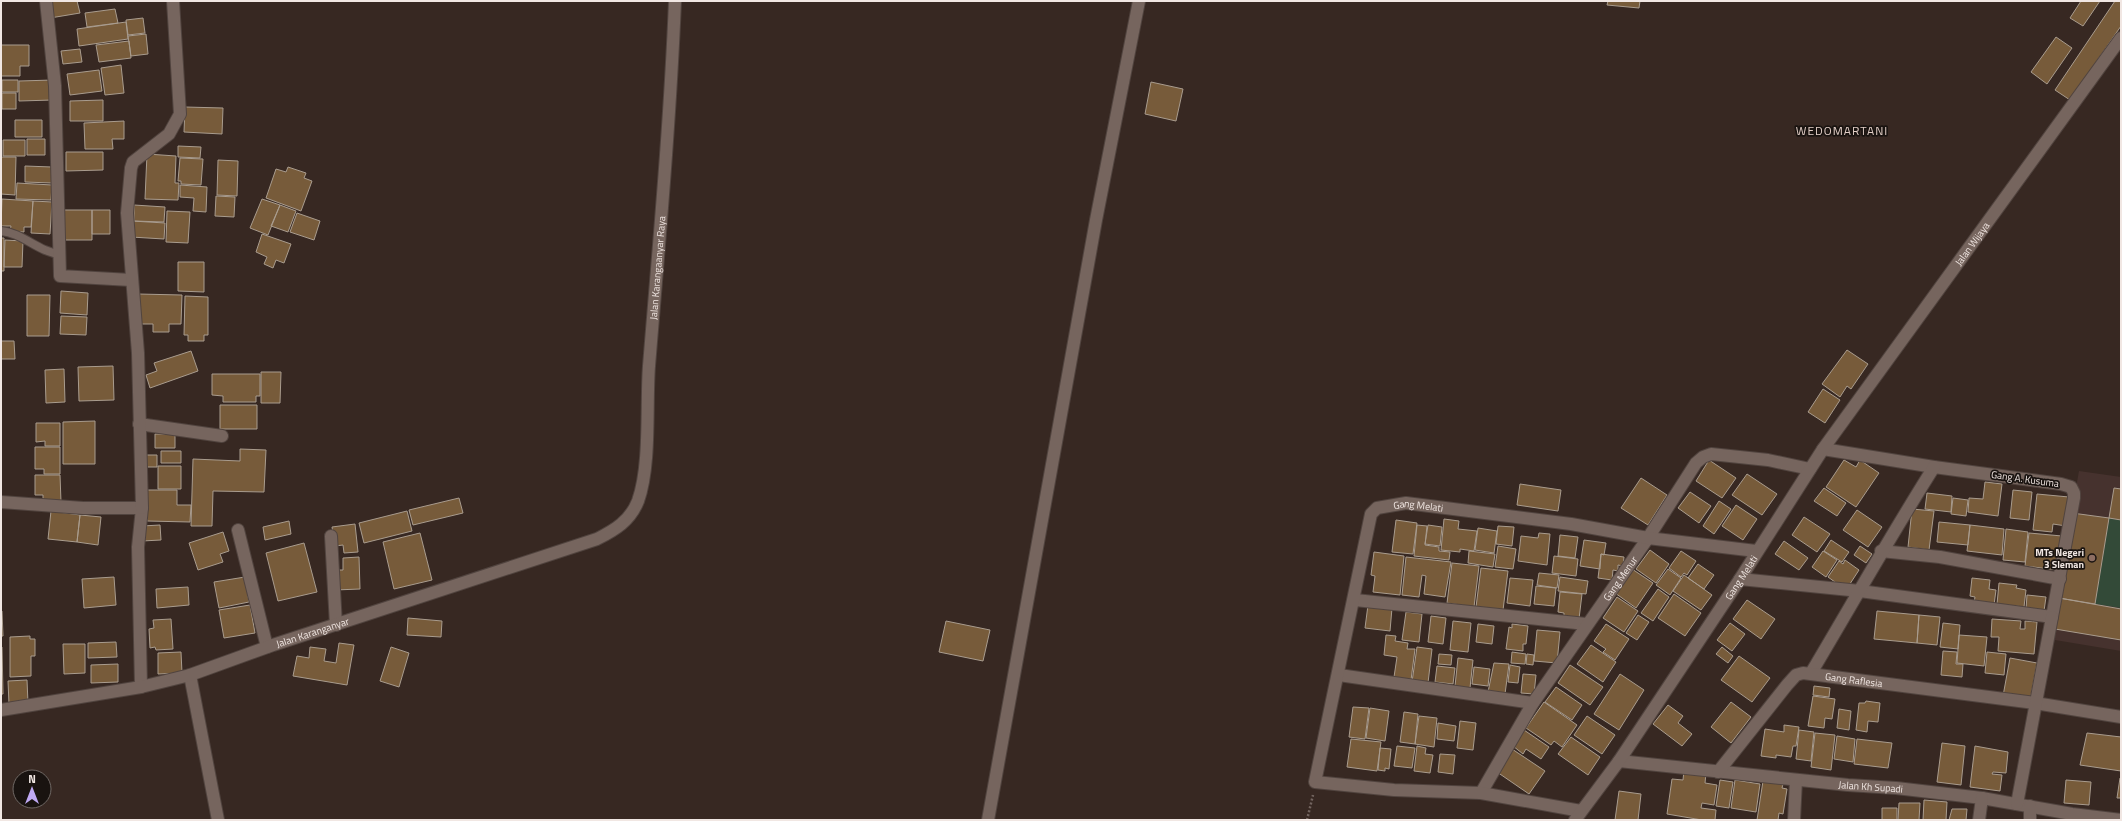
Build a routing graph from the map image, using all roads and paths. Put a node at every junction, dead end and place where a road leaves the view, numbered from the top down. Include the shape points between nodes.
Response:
1 (46, 1) edge
2 (173, 1) edge
3 (675, 1) edge
4 (1139, 1) edge
5 (2121, 38) edge
6 (1, 231) edge
7 (60, 254) junction
8 (131, 280) junction
9 (139, 424) junction
10 (222, 436) dead end
11 (1823, 449) junction
12 (1934, 467) junction
13 (1810, 469) junction
14 (1, 502) edge
15 (142, 508) junction
16 (618, 529) joint
17 (238, 530) dead end
18 (332, 536) dead end
19 (1648, 538) junction
20 (1756, 551) junction
21 (1881, 551) junction
22 (1740, 579) junction
23 (2060, 579) junction
24 (1860, 591) junction
25 (1354, 600) junction
26 (2052, 617) junction
27 (1586, 624) junction
28 (336, 625) junction
29 (267, 647) junction
30 (1811, 673) junction
31 (190, 675) junction
32 (1339, 675) junction
33 (141, 687) junction
34 (1533, 703) junction
35 (2035, 703) junction
36 (1, 710) edge
37 (2121, 717) edge
38 (1619, 761) junction
39 (1718, 772) junction
40 (1796, 780) junction
41 (1315, 782) junction
42 (1481, 793) junction
43 (1982, 798) junction
44 (2017, 804) junction
45 (2030, 806) junction
46 (1578, 815) edge
47 (218, 820) edge
48 (988, 820) edge
49 (1307, 820) edge
50 (1794, 820) edge
51 (1979, 820) edge
52 (2030, 820) edge
53 (2121, 820) edge

1 - 7 street via 55,86
2 - 8 street via 180,114 169,134 133,162 131,168 127,213
3 - 16 street, Jalan Karangaanyar Raya via 644,472 638,501
4 - 48 street via 1096,220
5 - 11 street, Jalan Wijaya
6 - 7 lane via 22,237 50,253
7 - 8 street via 60,276
8 - 9 street via 138,353
9 - 10 street
9 - 15 street
11 - 12 street, Gang A. Kusuma
11 - 13 street
12 - 21 street
12 - 23 street, Gang A. Kusuma via 2071,487 2074,498
13 - 19 street, Gang Menur via 1739,456 1706,455 1696,463
13 - 20 street
14 - 15 street via 83,508
15 - 33 street via 138,547
16 - 28 street, Jalan Karanganyar
17 - 29 street
18 - 28 street
19 - 20 street, Gang Melati
19 - 25 street, Gang Melati via 1571,524 1406,502 1389,504 1377,508 1371,514
19 - 27 street, Gang Menur
20 - 22 street, Gang Melati
21 - 23 street via 1940,556
21 - 24 street
22 - 24 street
22 - 38 street, Gang Melati
23 - 26 street, Gang A. Kusuma
24 - 26 street
24 - 30 street
25 - 27 street
25 - 32 street, Gang Melati
26 - 35 street, Gang A. Kusuma
27 - 34 street, Gang Menur
28 - 29 street, Jalan Karanganyar
29 - 31 street, Jalan Karanganyar
30 - 35 street, Gang Raflesia
30 - 39 street, Gang Raflesia via 1796,675
31 - 33 street, Jalan Karanganyar
31 - 47 street
32 - 34 street
32 - 41 street, Gang Melati
33 - 36 street, Jalan Karanganyar
34 - 42 street, Gang Menur
35 - 37 street, Gang Raflesia
35 - 44 street, Gang A. Kusuma
38 - 39 street, Jalan Kh Supadi
38 - 46 street, Gang Melati
39 - 40 street, Jalan Kh Supadi
40 - 43 street, Jalan Kh Supadi
40 - 50 street
41 - 42 street via 1394,790
41 - 49 path
42 - 46 street
43 - 44 street, Jalan Kh Supadi
43 - 51 street
44 - 45 street, Jalan Kh Supadi
45 - 52 street
45 - 53 street, Jalan Kh Supadi

